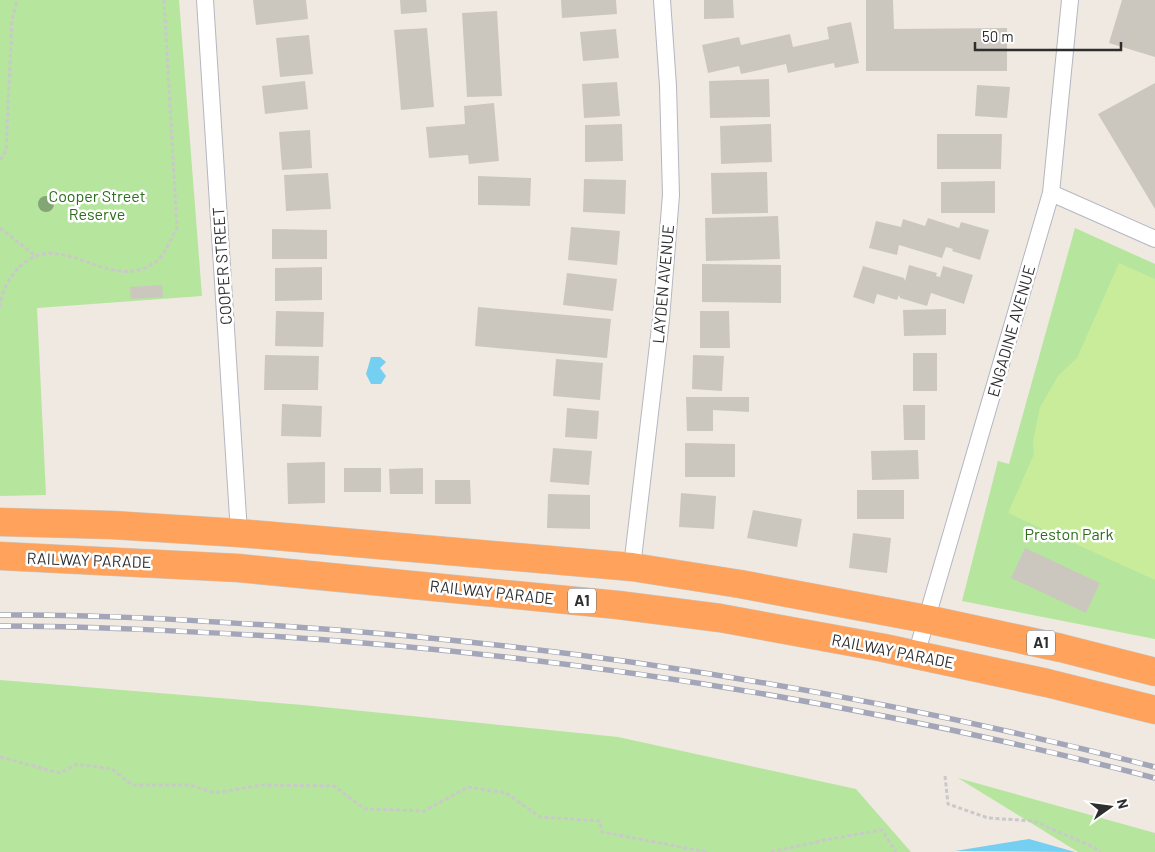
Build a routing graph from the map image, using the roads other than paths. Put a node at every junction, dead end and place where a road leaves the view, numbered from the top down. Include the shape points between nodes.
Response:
1 (205, 0) edge
2 (662, 0) edge
3 (1070, 0) edge
4 (1051, 193) junction
5 (1155, 239) edge
6 (0, 522) edge
7 (239, 533) junction
8 (0, 556) edge
9 (632, 567) junction
10 (926, 619) junction
11 (916, 655) junction
12 (1155, 672) edge
13 (1155, 710) edge

1 - 7 street, COOPER STREET
2 - 9 street, LAYDEN AVENUE via 670,194 661,319
3 - 4 street, ENGADINE AVENUE
4 - 5 street
4 - 10 street, ENGADINE AVENUE
6 - 7 highway, A1
7 - 9 highway, A1
8 - 11 highway, RAILWAY PARADE / A1 via 238,568 618,604 720,618
9 - 10 highway, A1
10 - 11 street, ENGADINE AVENUE
10 - 12 highway, A1
11 - 13 highway, RAILWAY PARADE / A1

